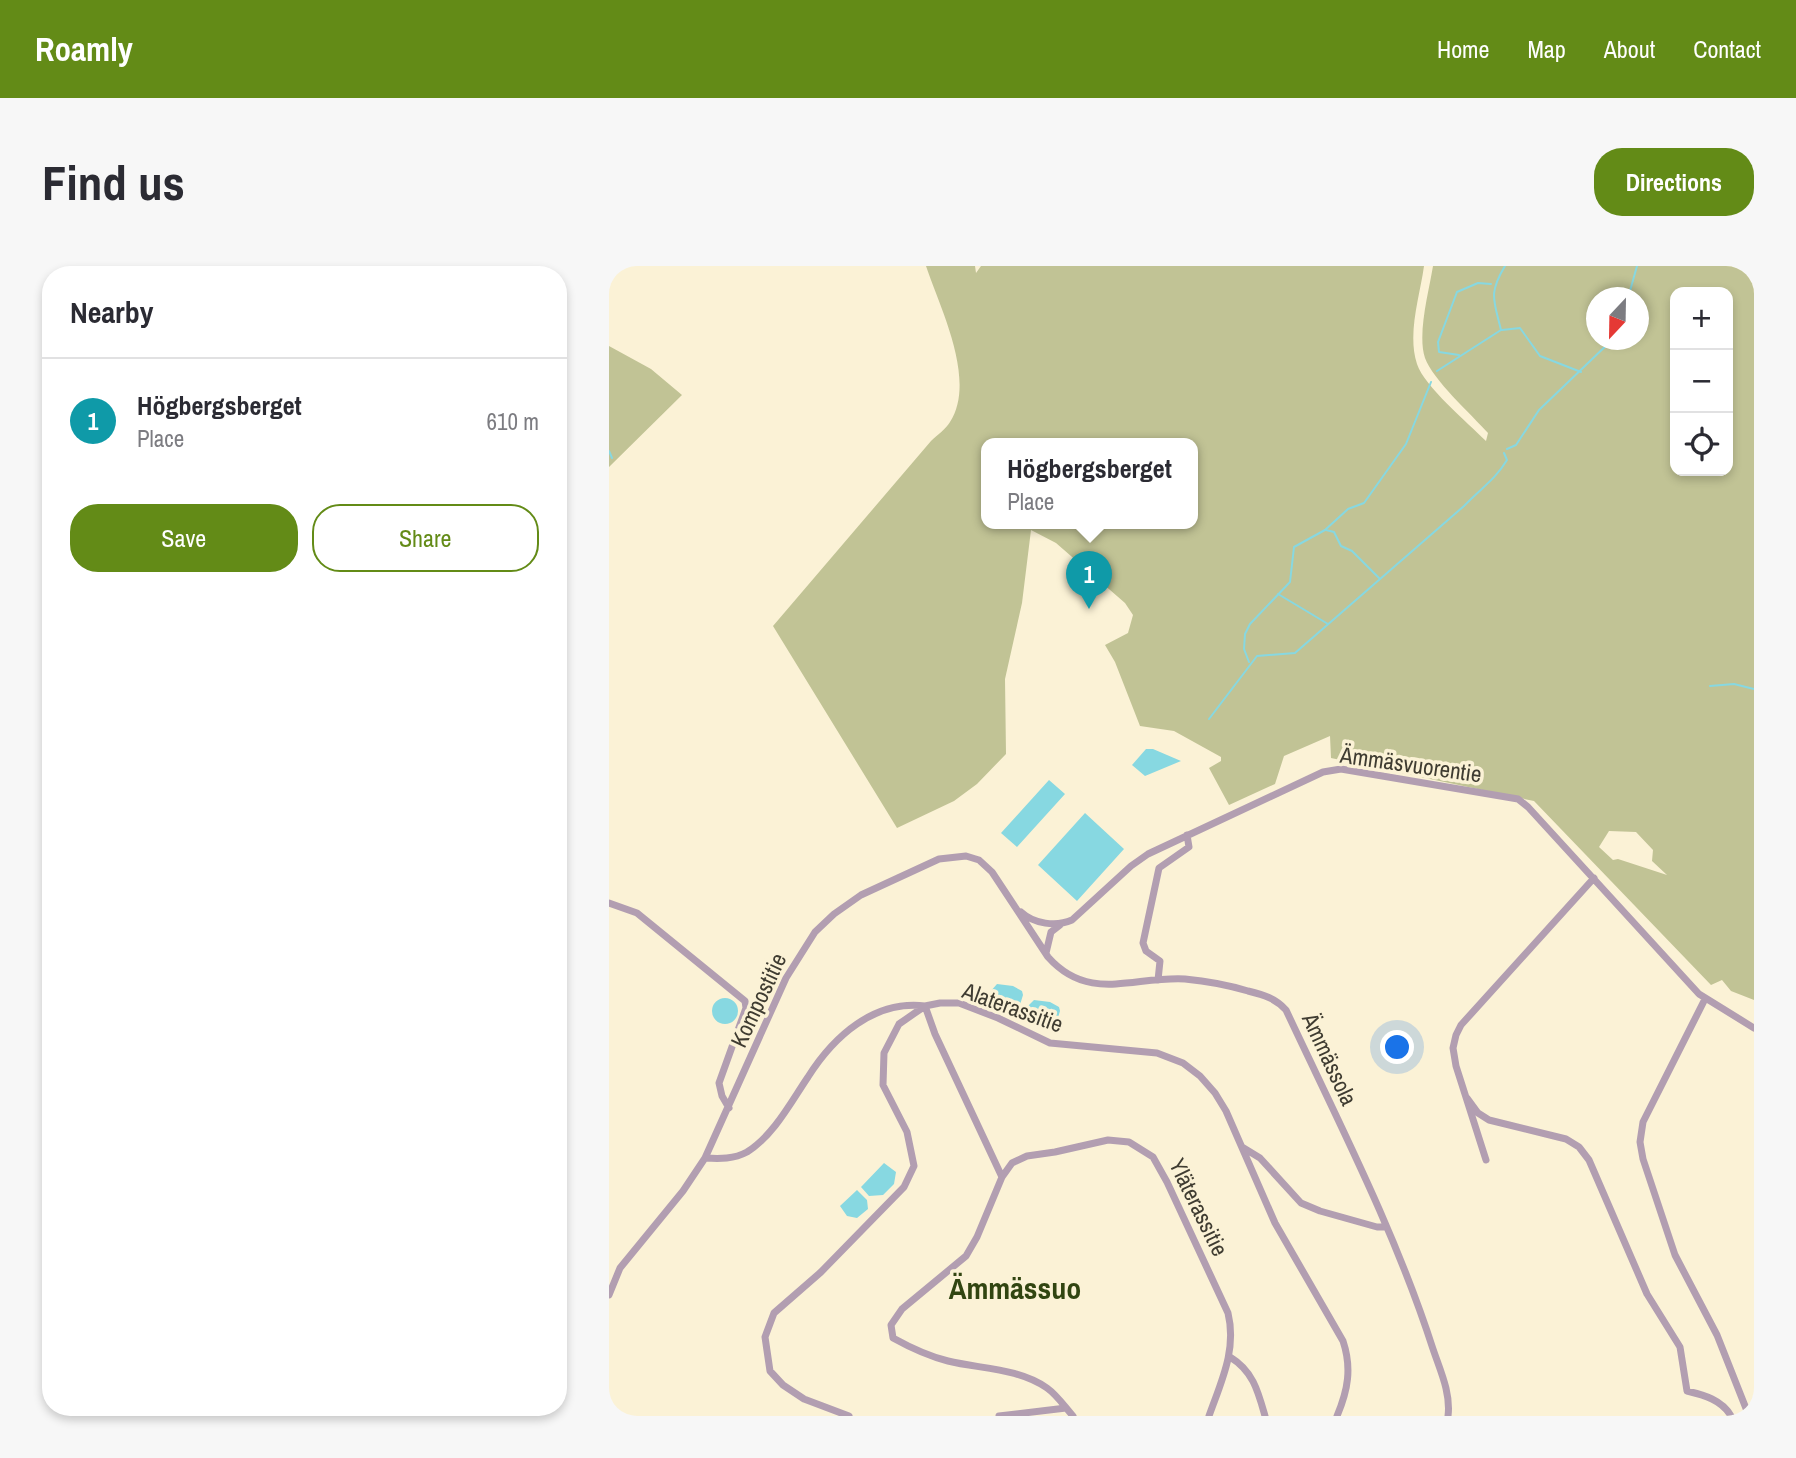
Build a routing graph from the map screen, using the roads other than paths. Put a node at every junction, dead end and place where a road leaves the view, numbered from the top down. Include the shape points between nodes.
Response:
1 (1187, 835) junction
2 (1594, 878) junction
3 (609, 903) edge
4 (1017, 907) junction
5 (1064, 924) junction
6 (1045, 954) junction
7 (1158, 980) junction
8 (1705, 999) junction
9 (925, 1006) junction
10 (1754, 1028) edge
11 (1467, 1098) junction
12 (729, 1108) junction
13 (1242, 1147) junction
14 (705, 1158) junction
15 (1486, 1160) dead end
16 (1002, 1177) junction
17 (1386, 1227) junction
18 (609, 1295) edge
19 (1230, 1357) junction
20 (1066, 1408) junction
21 (849, 1416) edge
22 (999, 1416) edge
23 (1073, 1416) edge
24 (1209, 1416) edge
25 (1265, 1416) edge
26 (1337, 1416) edge
27 (1448, 1416) edge
28 (1731, 1416) edge
29 (1749, 1416) edge

1 - 2 street, Ämmäsvuorentie via 1323,772 1341,769 1518,799
1 - 5 street, Ämmäsvuorentie via 1131,866
1 - 7 street via 1185,852 1159,868 1143,943 1160,961
2 - 8 street, Ämmäsvuorentie
2 - 11 street via 1461,1025 1454,1048 1455,1066
3 - 12 street via 637,913 745,1000 719,1083
4 - 5 street via 1035,920
4 - 6 street, Ämmässola
4 - 12 street, Kompostitie via 992,872 966,856 939,859 861,895 815,932 786,978
5 - 6 street, Ämmäsvuorentie via 1051,932
6 - 7 street, Ämmässola via 1067,974 1088,983
7 - 17 street, Ämmässola via 1185,979 1277,1000 1286,1010
8 - 10 street, Ämmäsvuorentie
8 - 29 street via 1643,1122 1640,1142 1675,1255 1717,1335
9 - 13 street, Alaterassitie via 959,1003 1050,1044 1157,1053 1182,1063 1215,1093
9 - 14 street via 897,1005 859,1023 824,1055 781,1118 747,1152 731,1158
9 - 16 street
9 - 21 street, Alaterassitie via 899,1024 884,1053 883,1085 907,1132 913,1166 904,1187 774,1313 765,1337 770,1371 783,1385 804,1399
11 - 15 street
11 - 28 street via 1489,1120 1566,1139 1579,1147 1589,1160 1647,1294 1680,1347 1687,1391 1719,1402
12 - 14 street, Kompostitie
13 - 17 street via 1260,1158 1301,1203
13 - 26 street, Alaterassitie via 1275,1223 1343,1341 1349,1379
14 - 18 street, Kompostitie via 620,1268
16 - 19 street, Yläterassitie via 1012,1163 1027,1156 1108,1140 1129,1142 1153,1157 1228,1313
16 - 20 street, Yläterassitie via 967,1256 902,1309 891,1325 893,1338 950,1361 1028,1378 1049,1389
17 - 27 street, Ämmässola via 1420,1308 1447,1392
19 - 24 street, Yläterassitie
19 - 25 street via 1256,1382
20 - 22 street
20 - 23 street, Yläterassitie

